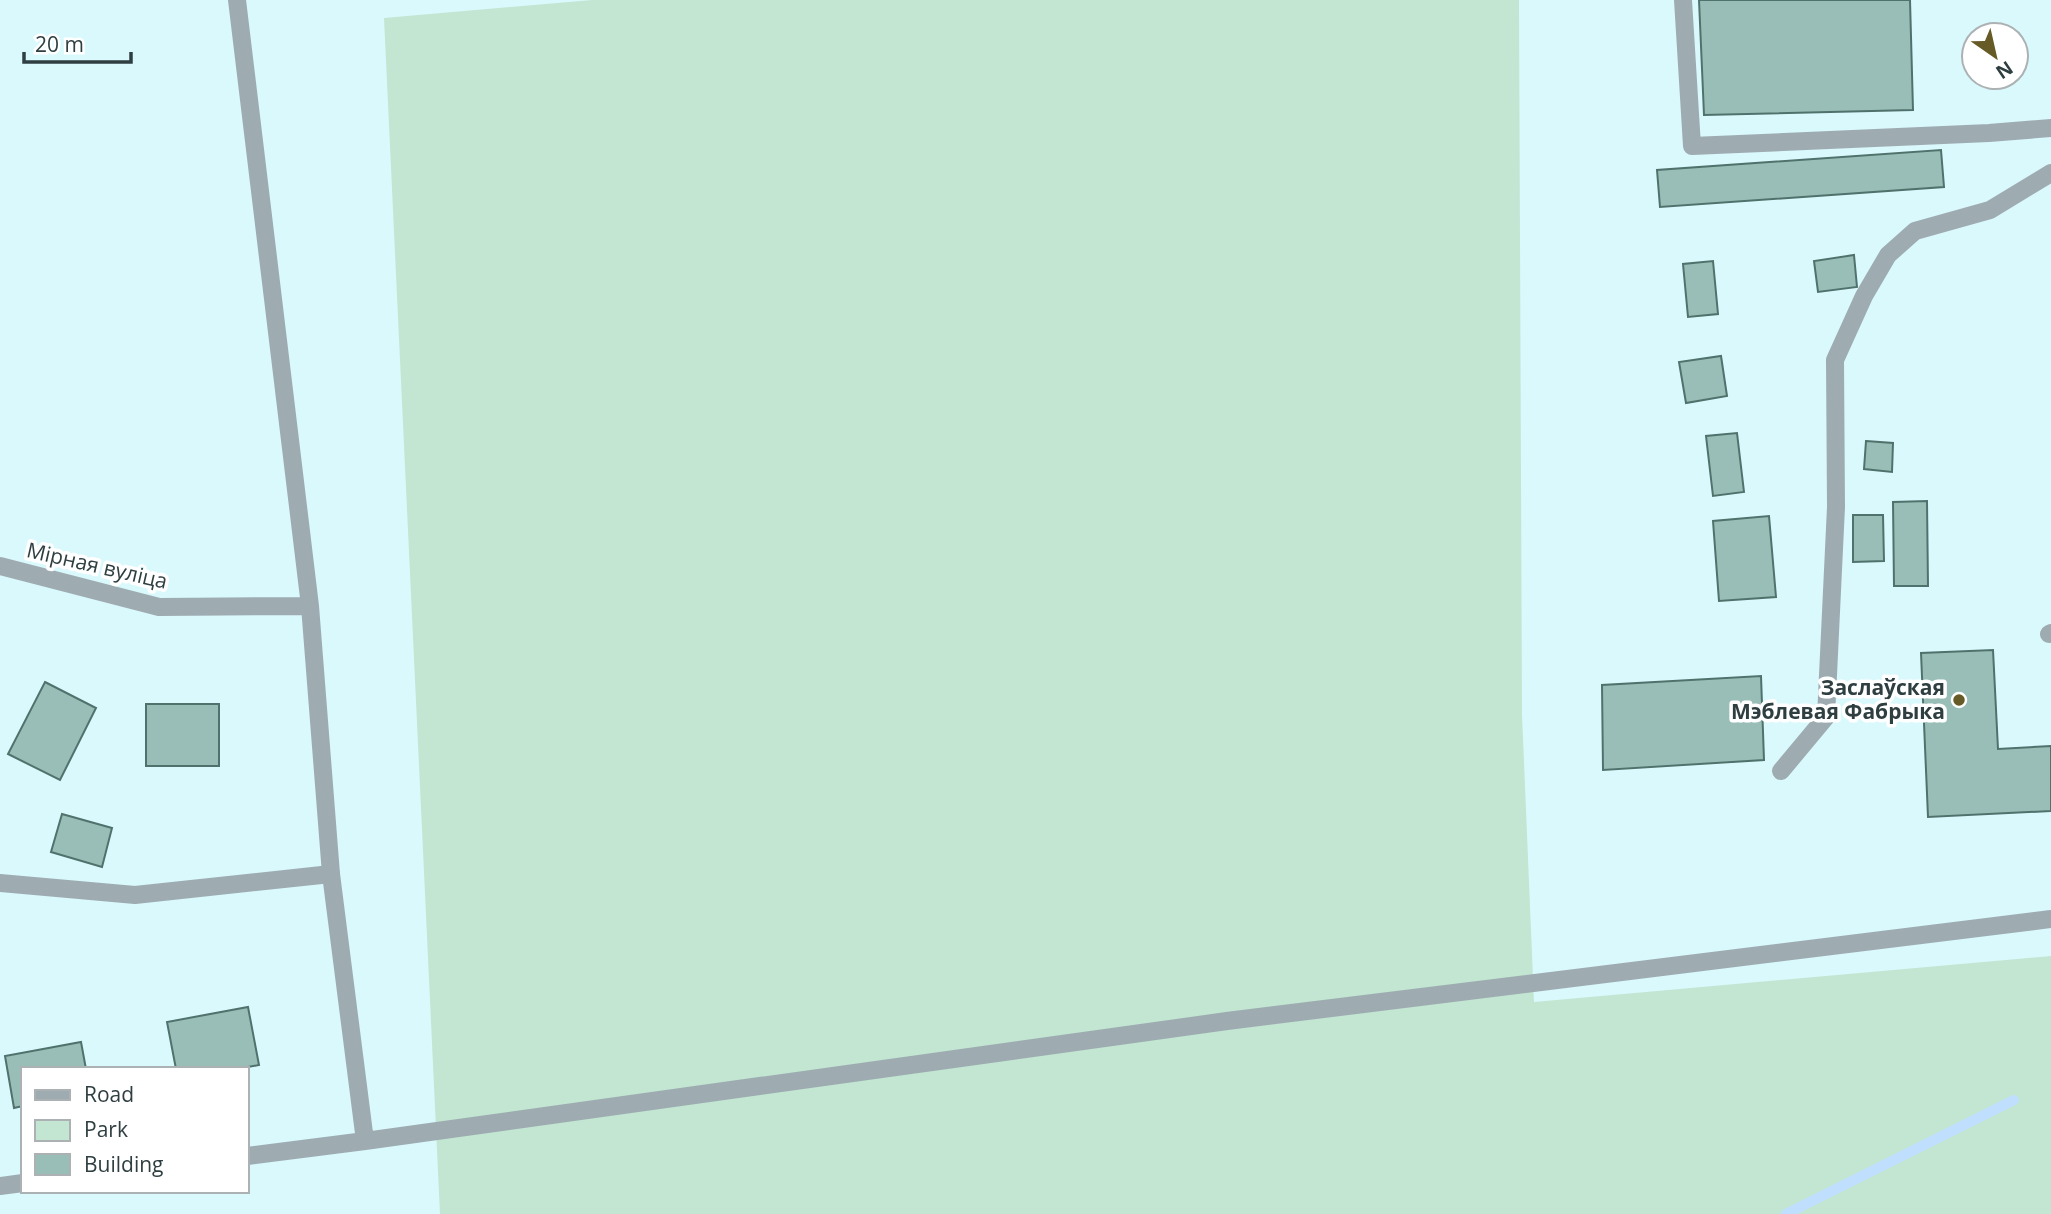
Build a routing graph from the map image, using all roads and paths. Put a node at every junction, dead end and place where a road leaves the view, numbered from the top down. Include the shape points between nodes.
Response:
1 (237, 0) edge
2 (1683, 0) edge
3 (2051, 128) edge
4 (2051, 173) edge
5 (0, 566) edge
6 (310, 606) junction
7 (1781, 771) dead end
8 (331, 874) junction
9 (0, 883) edge
10 (2051, 919) edge
11 (365, 1141) junction
12 (248, 1156) edge
13 (21, 1183) edge
14 (0, 1186) edge

1 - 6 street
2 - 3 street via 1692,146
4 - 7 street via 1990,210 1915,231 1888,255 1835,360 1836,507 1826,717
5 - 6 street, Мірная вуліца via 159,607
6 - 8 street
8 - 9 street via 135,895
8 - 11 street
10 - 11 street via 1227,1021
11 - 12 street
13 - 14 street

